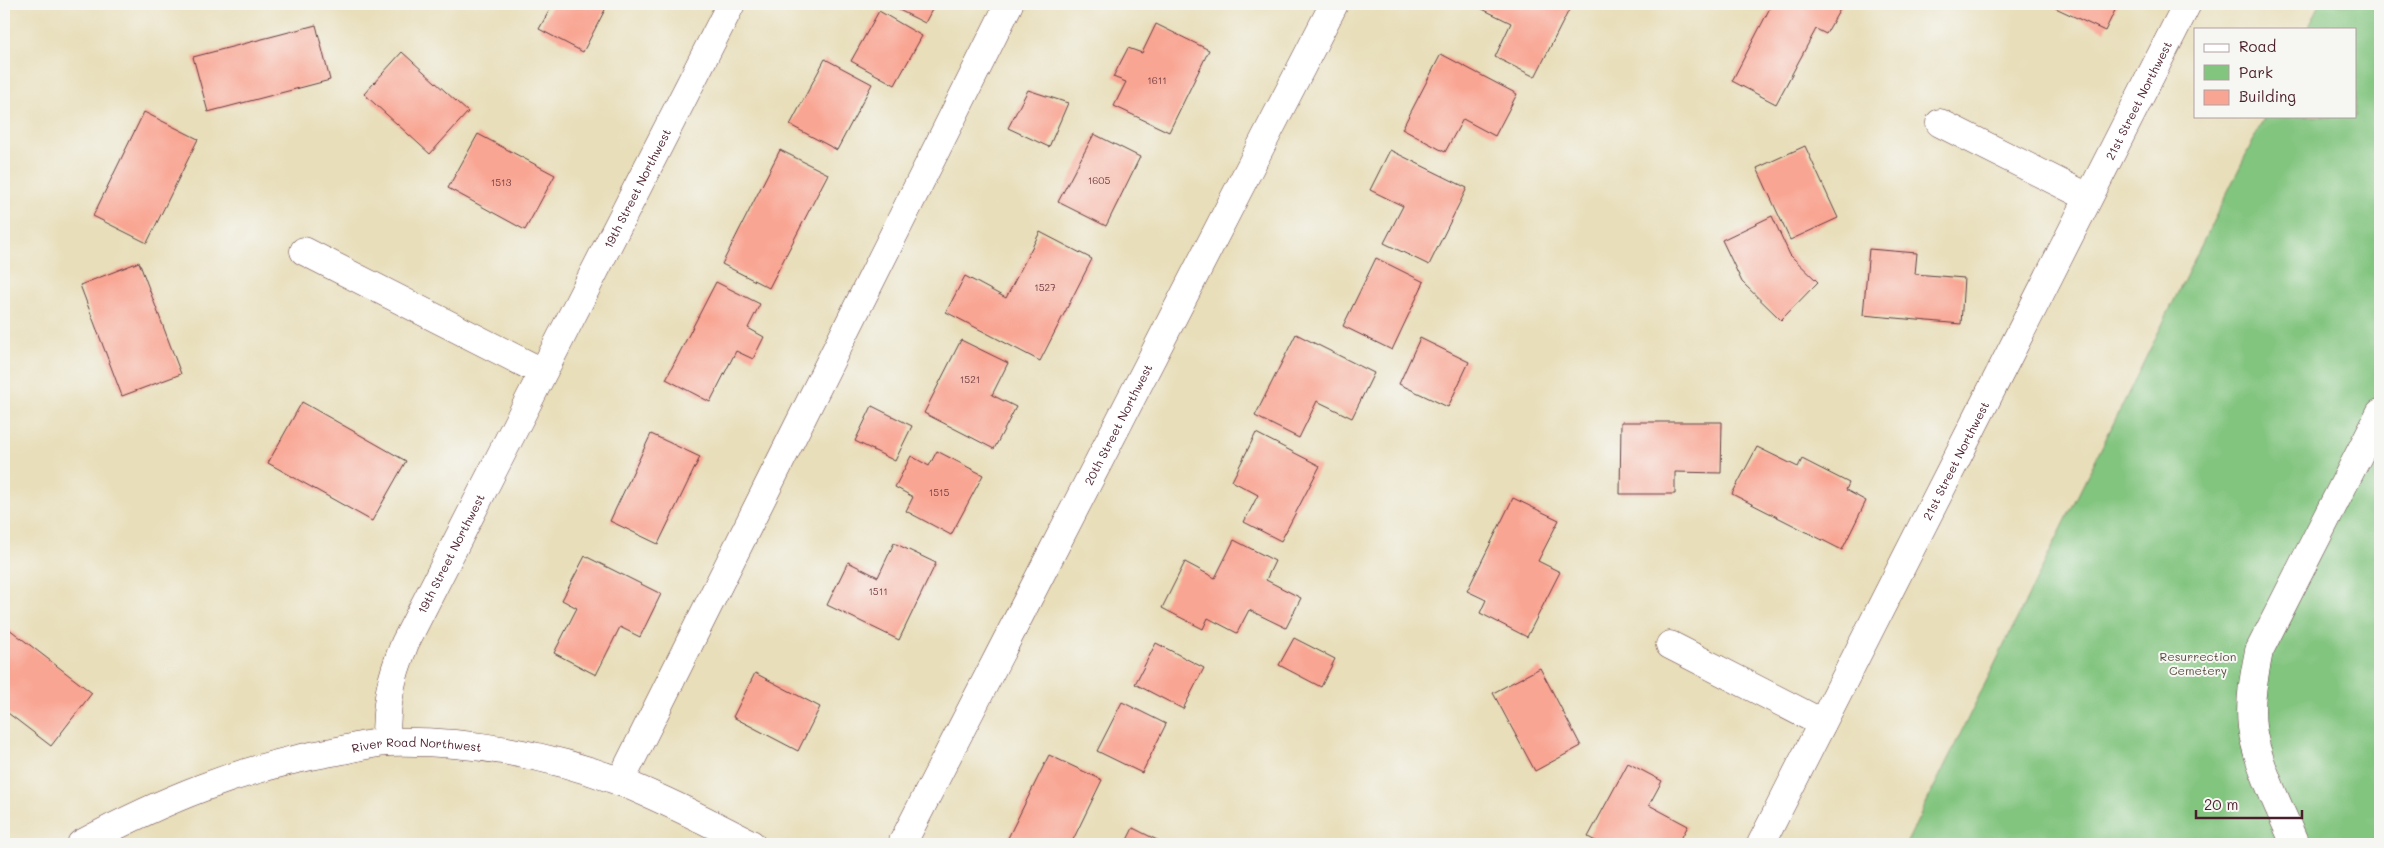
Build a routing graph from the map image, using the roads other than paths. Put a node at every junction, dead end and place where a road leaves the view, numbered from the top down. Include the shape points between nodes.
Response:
1 (731, 4) edge
2 (1009, 4) edge
3 (1334, 4) edge
4 (2187, 4) edge
5 (1940, 123) dead end
6 (2088, 197) junction
7 (304, 251) dead end
8 (542, 372) junction
9 (2380, 413) edge
10 (1670, 645) dead end
11 (1822, 723) junction
12 (386, 742) junction
13 (620, 782) junction
14 (81, 844) edge
15 (751, 844) edge
16 (902, 844) edge
17 (1761, 844) edge
18 (2295, 844) edge

1 - 8 street, 19th Street Northwest
2 - 13 street
3 - 16 street, 20th Street Northwest
4 - 6 street, 21st Street Northwest
5 - 6 street
6 - 11 street, 21st Street Northwest
7 - 8 street
8 - 12 street, 19th Street Northwest via 405,643 392,675 386,709
9 - 18 street via 2260,650 2252,687 2252,728 2265,772
10 - 11 street
11 - 17 street, 21st Street Northwest
12 - 13 street, River Road Northwest via 457,744 514,752
12 - 14 street, River Road Northwest via 238,774 139,813
13 - 15 street, River Road Northwest via 665,800

